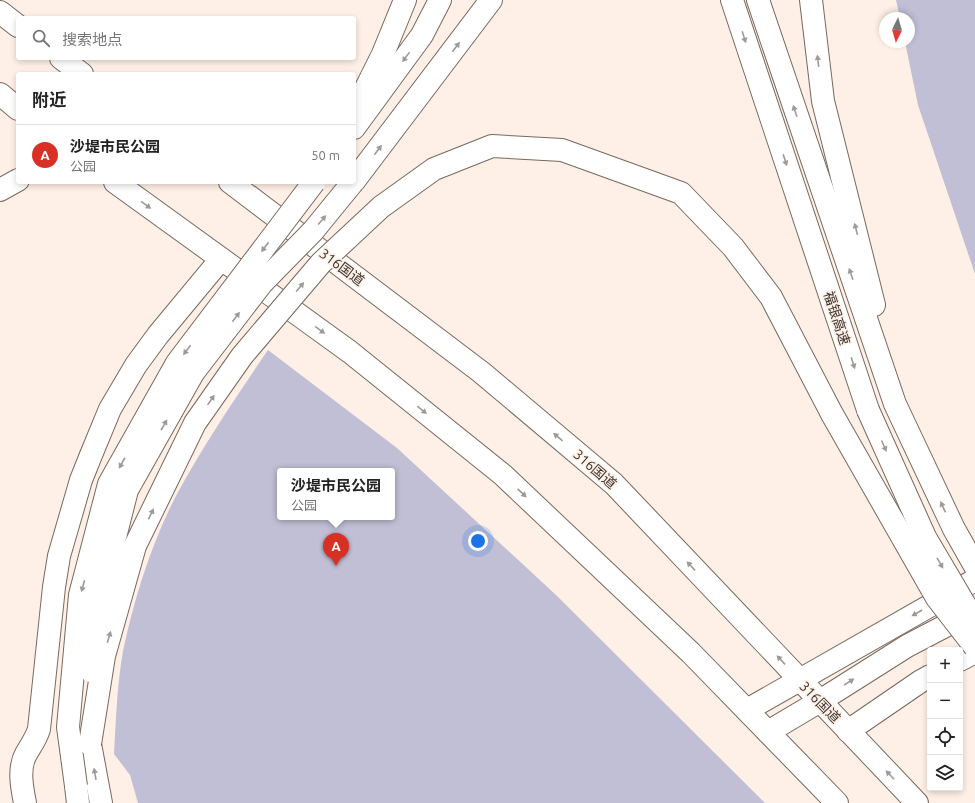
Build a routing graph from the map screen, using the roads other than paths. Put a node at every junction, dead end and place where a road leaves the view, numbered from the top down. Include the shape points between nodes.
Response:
1 (405, 0) edge
2 (440, 0) edge
3 (491, 0) edge
4 (732, 0) edge
5 (758, 0) edge
6 (811, 0) edge
7 (0, 12) edge
8 (16, 24) edge
9 (64, 60) edge
10 (79, 72) edge
11 (0, 94) edge
12 (16, 106) edge
13 (356, 109) edge
14 (356, 125) edge
15 (356, 179) edge
16 (16, 181) edge
17 (118, 184) edge
18 (233, 184) edge
19 (312, 184) edge
20 (352, 184) edge
21 (0, 190) edge
22 (221, 259) junction
23 (895, 404) junction
24 (975, 566) edge
25 (975, 580) edge
26 (975, 610) edge
27 (975, 622) edge
28 (975, 647) edge
29 (975, 652) edge
30 (963, 658) edge
31 (927, 678) edge
32 (799, 680) junction
33 (820, 701) junction
34 (747, 710) junction
35 (848, 731) junction
36 (768, 732) junction
37 (90, 744) junction
38 (77, 794) edge
39 (25, 803) edge
40 (101, 803) edge
41 (837, 803) edge
42 (917, 803) edge

1 - 13 main road via 383,54
2 -> 14 main road via 422,36
15 -> 3 main road
4 -> 27 main road, 福银高速, bridge via 868,410 925,537
23 -> 5 main road, 福银高速
23 -> 6 main road via 869,280 823,101
7 - 8 main road
9 - 10 main road
11 - 12 main road
16 - 21 main road
17 -> 22 main road
32 -> 18 main road, 316国道 via 614,484 481,372
19 -> 38 main road, bridge via 177,363 109,484 80,595 68,727
37 -> 20 main road, bridge via 92,628 127,490 193,373 262,283
22 -> 34 main road via 350,352 503,475 691,653
22 - 39 main road via 136,365 110,409 81,480 55,579 39,729 26,755 21,777
24 -> 23 main road, 福银高速 via 954,529
25 -> 32 main road
33 -> 26 main road via 907,646
37 -> 28 main road, bridge via 104,656 135,546 195,423 242,356 326,258 381,206 434,169 492,146 562,150 681,193 733,247 771,296 832,414 937,598
29 - 30 main road
31 - 35 main road
32 - 33 main road, 316国道
32 - 34 main road
33 - 35 main road, 316国道
33 - 36 main road
34 - 36 main road
42 -> 35 main road, 316国道
36 - 41 main road
40 -> 37 main road

